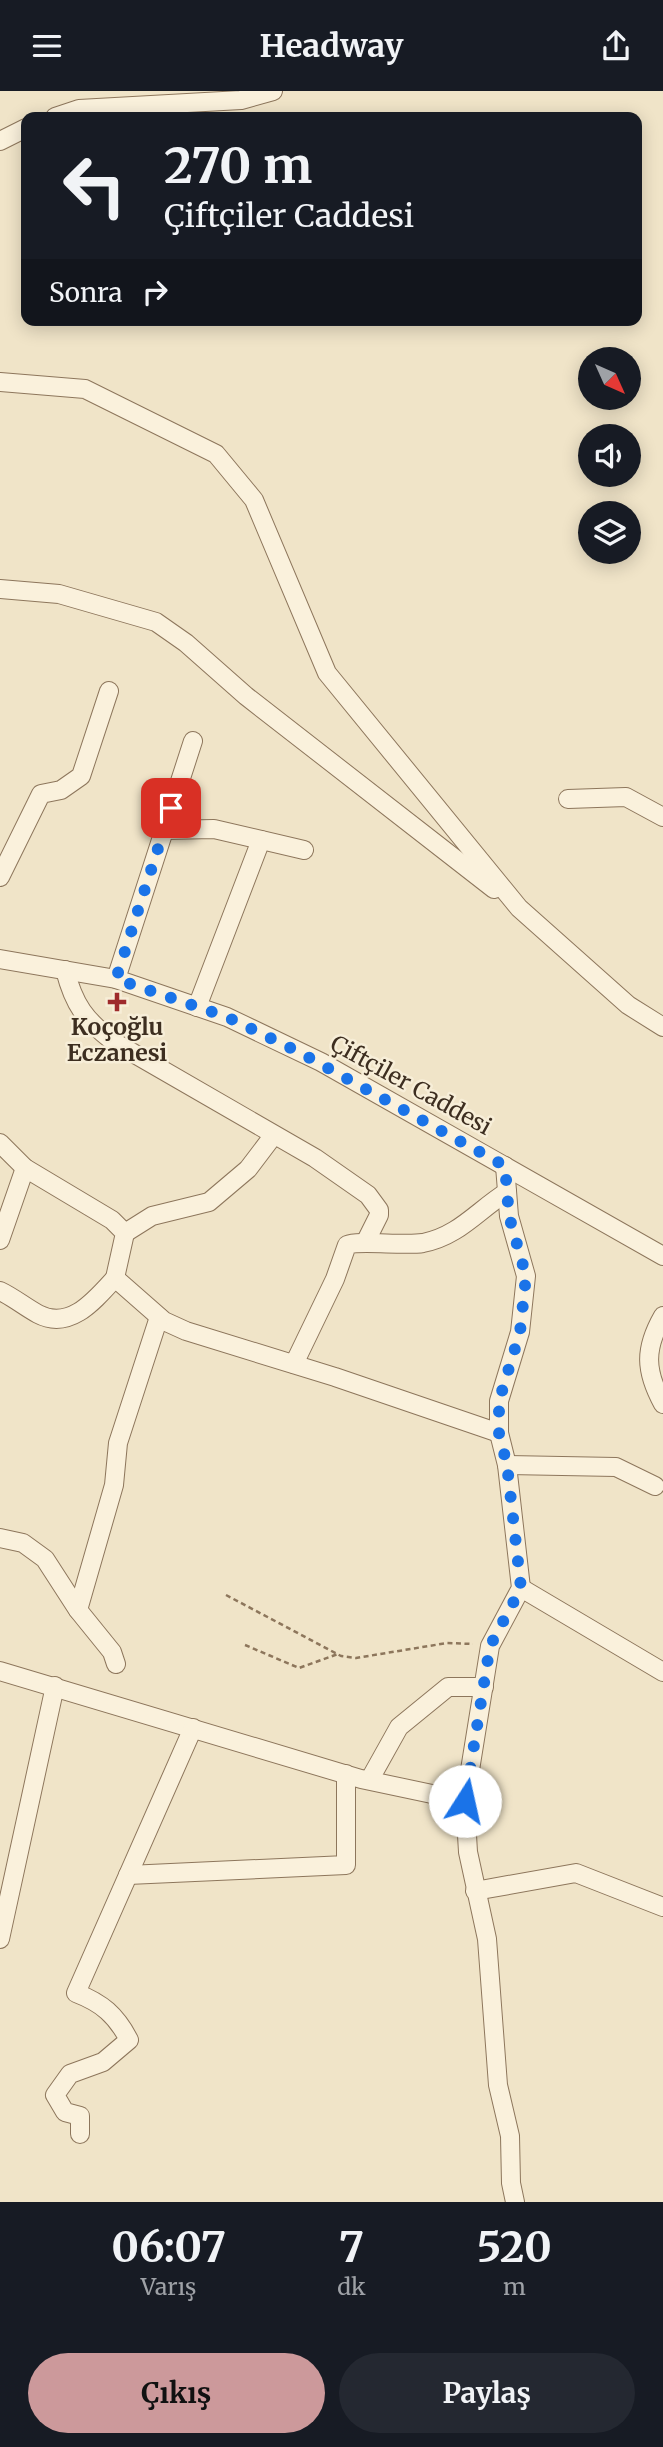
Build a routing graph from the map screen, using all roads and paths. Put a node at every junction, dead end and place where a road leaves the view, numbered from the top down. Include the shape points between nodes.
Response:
1 (273, 91) edge
2 (70, 112) edge
3 (21, 130) edge
4 (0, 141) edge
5 (0, 382) edge
6 (0, 589) edge
7 (108, 691) dead end
8 (193, 741) dead end
9 (568, 799) dead end
10 (663, 817) edge
11 (164, 830) junction
12 (261, 840) junction
13 (304, 850) dead end
14 (0, 877) edge
15 (519, 908) junction
16 (0, 959) edge
17 (65, 969) junction
18 (116, 979) junction
19 (197, 1007) junction
20 (663, 1027) edge
21 (273, 1136) junction
22 (0, 1143) edge
23 (505, 1166) junction
24 (25, 1168) junction
25 (507, 1192) junction
26 (125, 1233) junction
27 (0, 1240) edge
28 (365, 1243) junction
29 (663, 1256) edge
30 (115, 1278) junction
31 (0, 1291) edge
32 (663, 1316) edge
33 (159, 1317) junction
34 (294, 1364) junction
35 (663, 1404) edge
36 (499, 1433) junction
37 (507, 1465) junction
38 (655, 1486) dead end
39 (0, 1538) edge
40 (521, 1588) junction
41 (226, 1595) dead end
42 (78, 1611) junction
43 (245, 1645) dead end
44 (490, 1646) junction
45 (338, 1654) junction
46 (116, 1664) dead end
47 (0, 1671) edge
48 (663, 1672) edge
49 (55, 1686) junction
50 (484, 1686) junction
51 (192, 1728) junction
52 (346, 1774) junction
53 (370, 1779) junction
54 (465, 1801) junction
55 (128, 1875) junction
56 (475, 1891) junction
57 (663, 1907) edge
58 (0, 1939) edge
59 (80, 2134) dead end
60 (515, 2202) edge

1 - 2 street via 241,100
3 - 4 street
5 - 15 street via 85,389 216,454 254,500 327,673
6 - 15 street via 59,594 156,622
7 - 14 street via 81,776 61,790 41,794
8 - 11 street
9 - 10 street via 626,797
11 - 12 street via 214,829
11 - 18 street
12 - 13 street
12 - 19 street
15 - 20 street via 628,1005
16 - 17 street, Çiftçiler Caddesi
17 - 18 street, Çiftçiler Caddesi
17 - 21 street via 72,998 92,1026
18 - 19 street, Çiftçiler Caddesi
19 - 23 street, Çiftçiler Caddesi via 320,1062
21 - 26 street via 247,1169 209,1202 152,1216
21 - 28 street via 368,1195 379,1216
22 - 24 street
23 - 25 street
23 - 29 street, Çiftçiler Caddesi
24 - 26 street via 112,1220
24 - 27 street
25 - 28 street via 457,1232 393,1246
25 - 36 street via 526,1276 520,1332 499,1401
26 - 30 street
28 - 34 street via 347,1245
30 - 31 street via 88,1307 63,1320 40,1316
30 - 33 street
32 - 35 street via 651,1337 648,1361 651,1383
33 - 34 street via 203,1338
33 - 42 street via 118,1443 114,1485
34 - 36 street
36 - 37 street
37 - 38 street via 616,1467
37 - 40 street
39 - 42 street via 36,1549 54,1569
40 - 44 street
40 - 48 street
41 - 45 path
42 - 46 street via 104,1641
43 - 45 path via 299,1668
44 - 45 path via 447,1643 356,1658
44 - 50 street
47 - 49 street
49 - 51 street
49 - 58 street
50 - 53 street via 448,1687 399,1727
50 - 54 street
51 - 52 street
51 - 55 street
52 - 53 street
52 - 55 street via 346,1865
53 - 54 street
54 - 56 street
55 - 59 street via 76,1993 99,2002 118,2019 129,2040 103,2062 69,2074 55,2095 65,2112 80,2116
56 - 57 street via 576,1873
56 - 60 street via 487,1939 498,2085 510,2136

